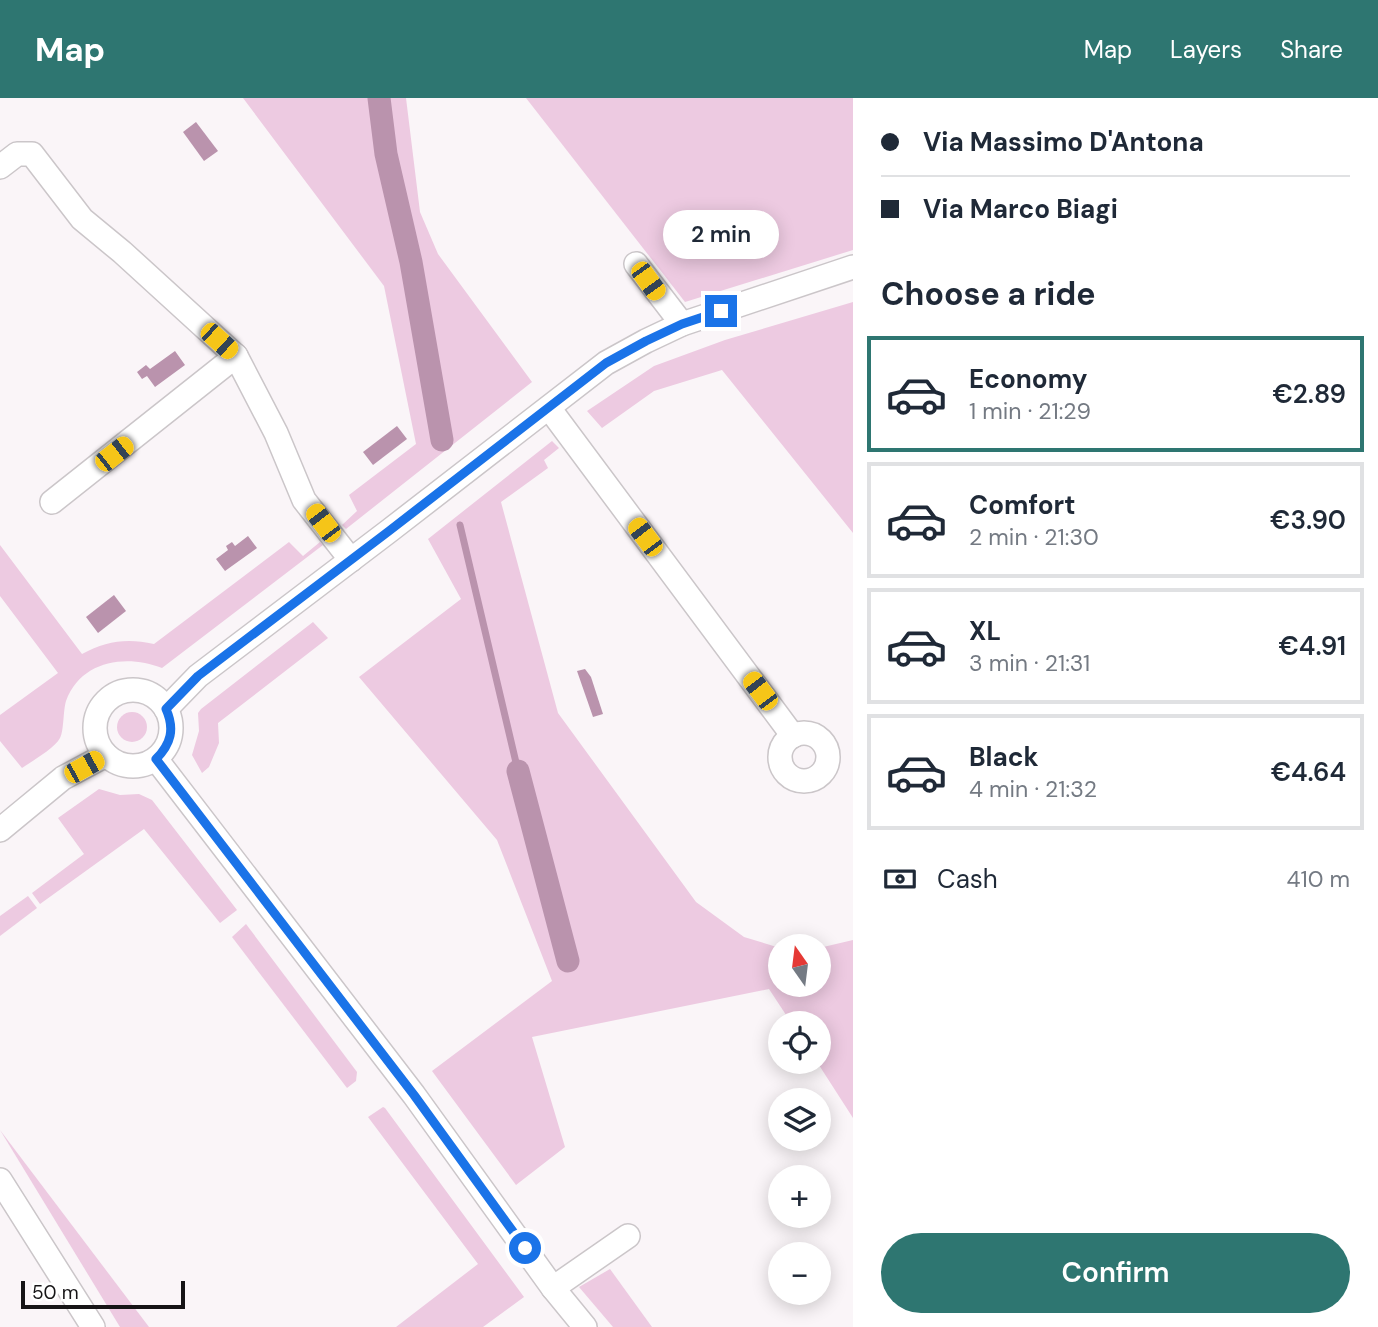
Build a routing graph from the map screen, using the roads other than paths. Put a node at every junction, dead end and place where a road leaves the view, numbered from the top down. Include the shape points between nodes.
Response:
1 (0, 167) edge
2 (636, 264) dead end
3 (852, 268) edge
4 (682, 324) junction
5 (236, 356) junction
6 (549, 408) junction
7 (52, 502) dead end
8 (351, 560) junction
9 (166, 709) junction
10 (793, 736) dead end
11 (106, 755) junction
12 (156, 759) junction
13 (0, 830) edge
14 (0, 1180) edge
15 (628, 1236) dead end
16 (554, 1288) junction
17 (93, 1327) edge
18 (585, 1327) edge

1 - 5 street via 17,154 32,154 82,219
2 - 4 street
3 - 4 street
4 - 6 street via 606,363
5 - 7 street
5 - 8 street via 304,500
6 - 8 street
6 - 10 street
8 - 9 street via 198,676
9 - 11 street via 149,692 137,690 125,690 104,702 94,723
9 - 12 street via 172,730
11 - 12 street via 114,762 135,766
11 - 13 street via 63,778
12 - 16 street via 414,1095
14 - 17 street
15 - 16 street
16 - 18 street

